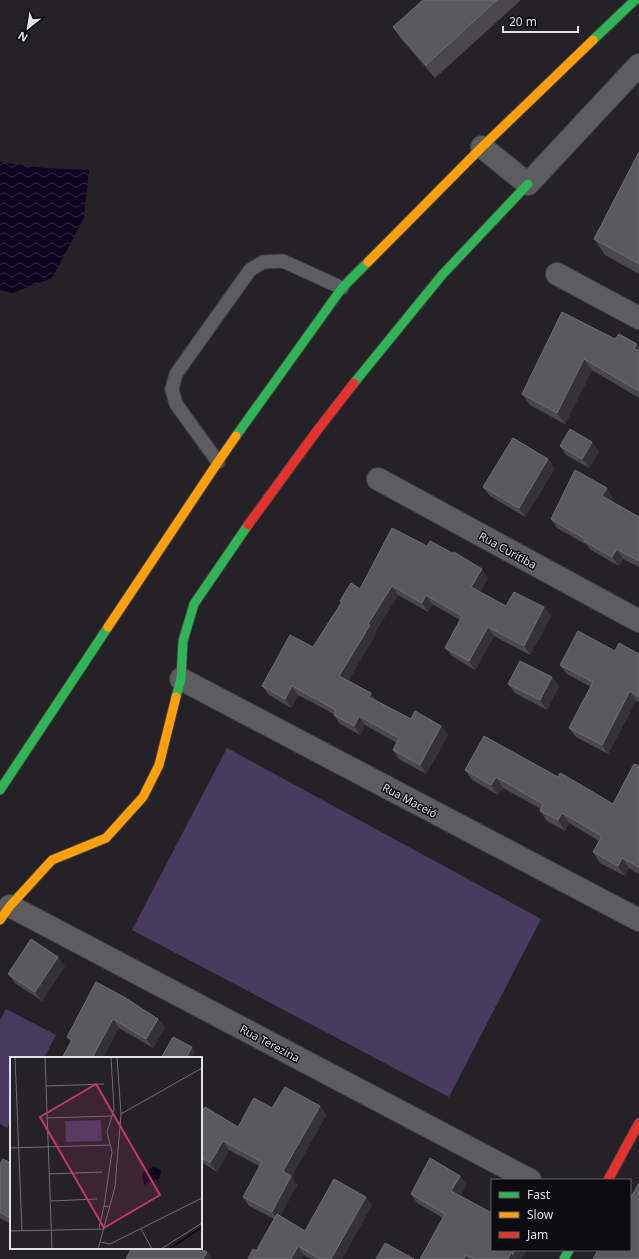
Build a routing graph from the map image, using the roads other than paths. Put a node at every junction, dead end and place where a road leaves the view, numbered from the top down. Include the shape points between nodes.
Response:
1 (635, 0) edge
2 (639, 65) edge
3 (482, 147) junction
4 (528, 184) junction
5 (556, 274) dead end
6 (342, 288) junction
7 (639, 318) edge
8 (218, 462) junction
9 (378, 479) dead end
10 (639, 621) edge
11 (181, 679) junction
12 (0, 790) edge
13 (5, 913) edge
14 (639, 920) edge
15 (639, 1124) edge
16 (528, 1179) edge
17 (609, 1179) edge

1 - 3 main road
2 - 4 street
3 - 4 street
3 - 6 main road
4 - 11 main road via 442,275 374,356 211,579 194,604 183,641
5 - 7 street
6 - 8 main road
6 - 8 lane via 282,261 263,262 250,270 176,374 172,389 176,404
8 - 12 main road
9 - 10 street, Rua Curitiba
11 - 13 main road via 159,765 143,797 106,838 52,860
11 - 14 street, Rua Maceió
13 - 16 street, Rua Terezina
15 - 17 main road

